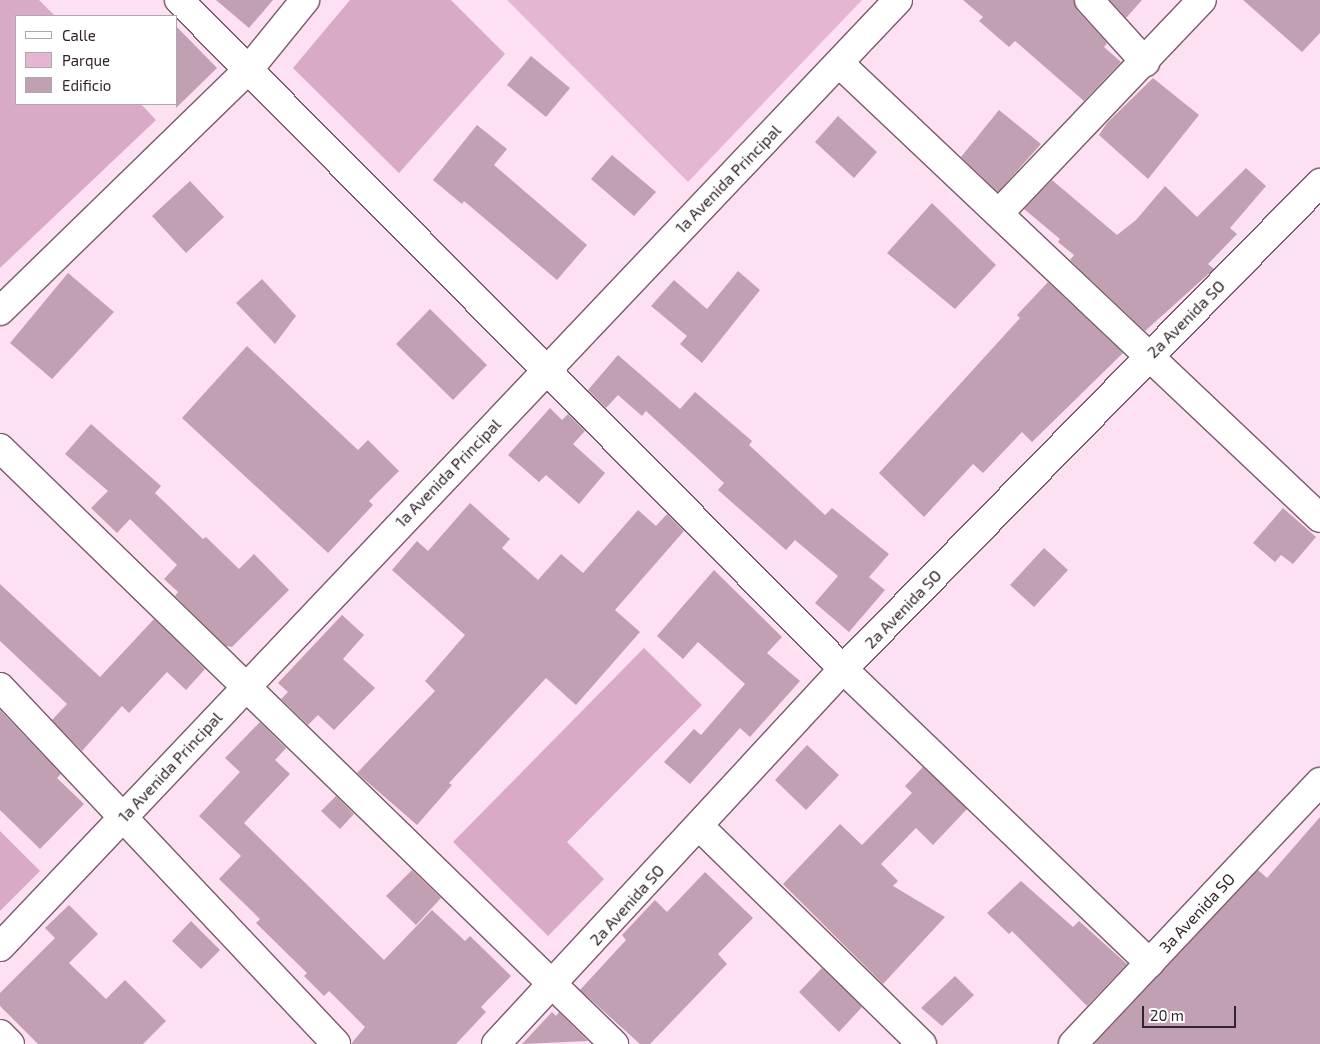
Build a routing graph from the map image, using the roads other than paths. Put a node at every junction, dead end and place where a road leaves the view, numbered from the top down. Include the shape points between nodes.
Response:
1 (179, 0) edge
2 (305, 0) edge
3 (898, 0) edge
4 (1089, 0) edge
5 (1202, 0) edge
6 (1145, 62) junction
7 (838, 63) junction
8 (248, 69) junction
9 (1320, 183) edge
10 (1000, 212) junction
11 (0, 311) edge
12 (1150, 356) junction
13 (546, 371) junction
14 (0, 448) edge
15 (1320, 518) edge
16 (843, 669) junction
17 (246, 685) junction
18 (0, 687) edge
19 (1320, 782) edge
20 (124, 816) junction
21 (700, 826) junction
22 (0, 947) edge
23 (1150, 963) junction
24 (554, 985) junction
25 (0, 1034) edge
26 (10, 1044) edge
27 (336, 1044) edge
28 (496, 1044) edge
29 (614, 1044) edge
30 (922, 1044) edge
31 (1073, 1044) edge

1 - 8 street
2 - 8 street
3 - 7 street, 1a Avenida Principal
4 - 6 street
5 - 6 street
6 - 10 street
7 - 10 street
7 - 13 street, 1a Avenida Principal
8 - 11 street
8 - 13 street
9 - 12 street, 2a Avenida SO
10 - 12 street
12 - 15 street
12 - 16 street, 2a Avenida SO
13 - 16 street
13 - 17 street, 1a Avenida Principal
14 - 17 street
16 - 21 street, 2a Avenida SO
16 - 23 street
17 - 20 street, 1a Avenida Principal
17 - 24 street
18 - 20 street
19 - 23 street, 3a Avenida SO
20 - 22 street, 1a Avenida Principal
20 - 27 street
21 - 24 street, 2a Avenida SO
21 - 30 street
23 - 31 street, 3a Avenida SO
24 - 28 street, 2a Avenida SO
24 - 29 street
25 - 26 street

